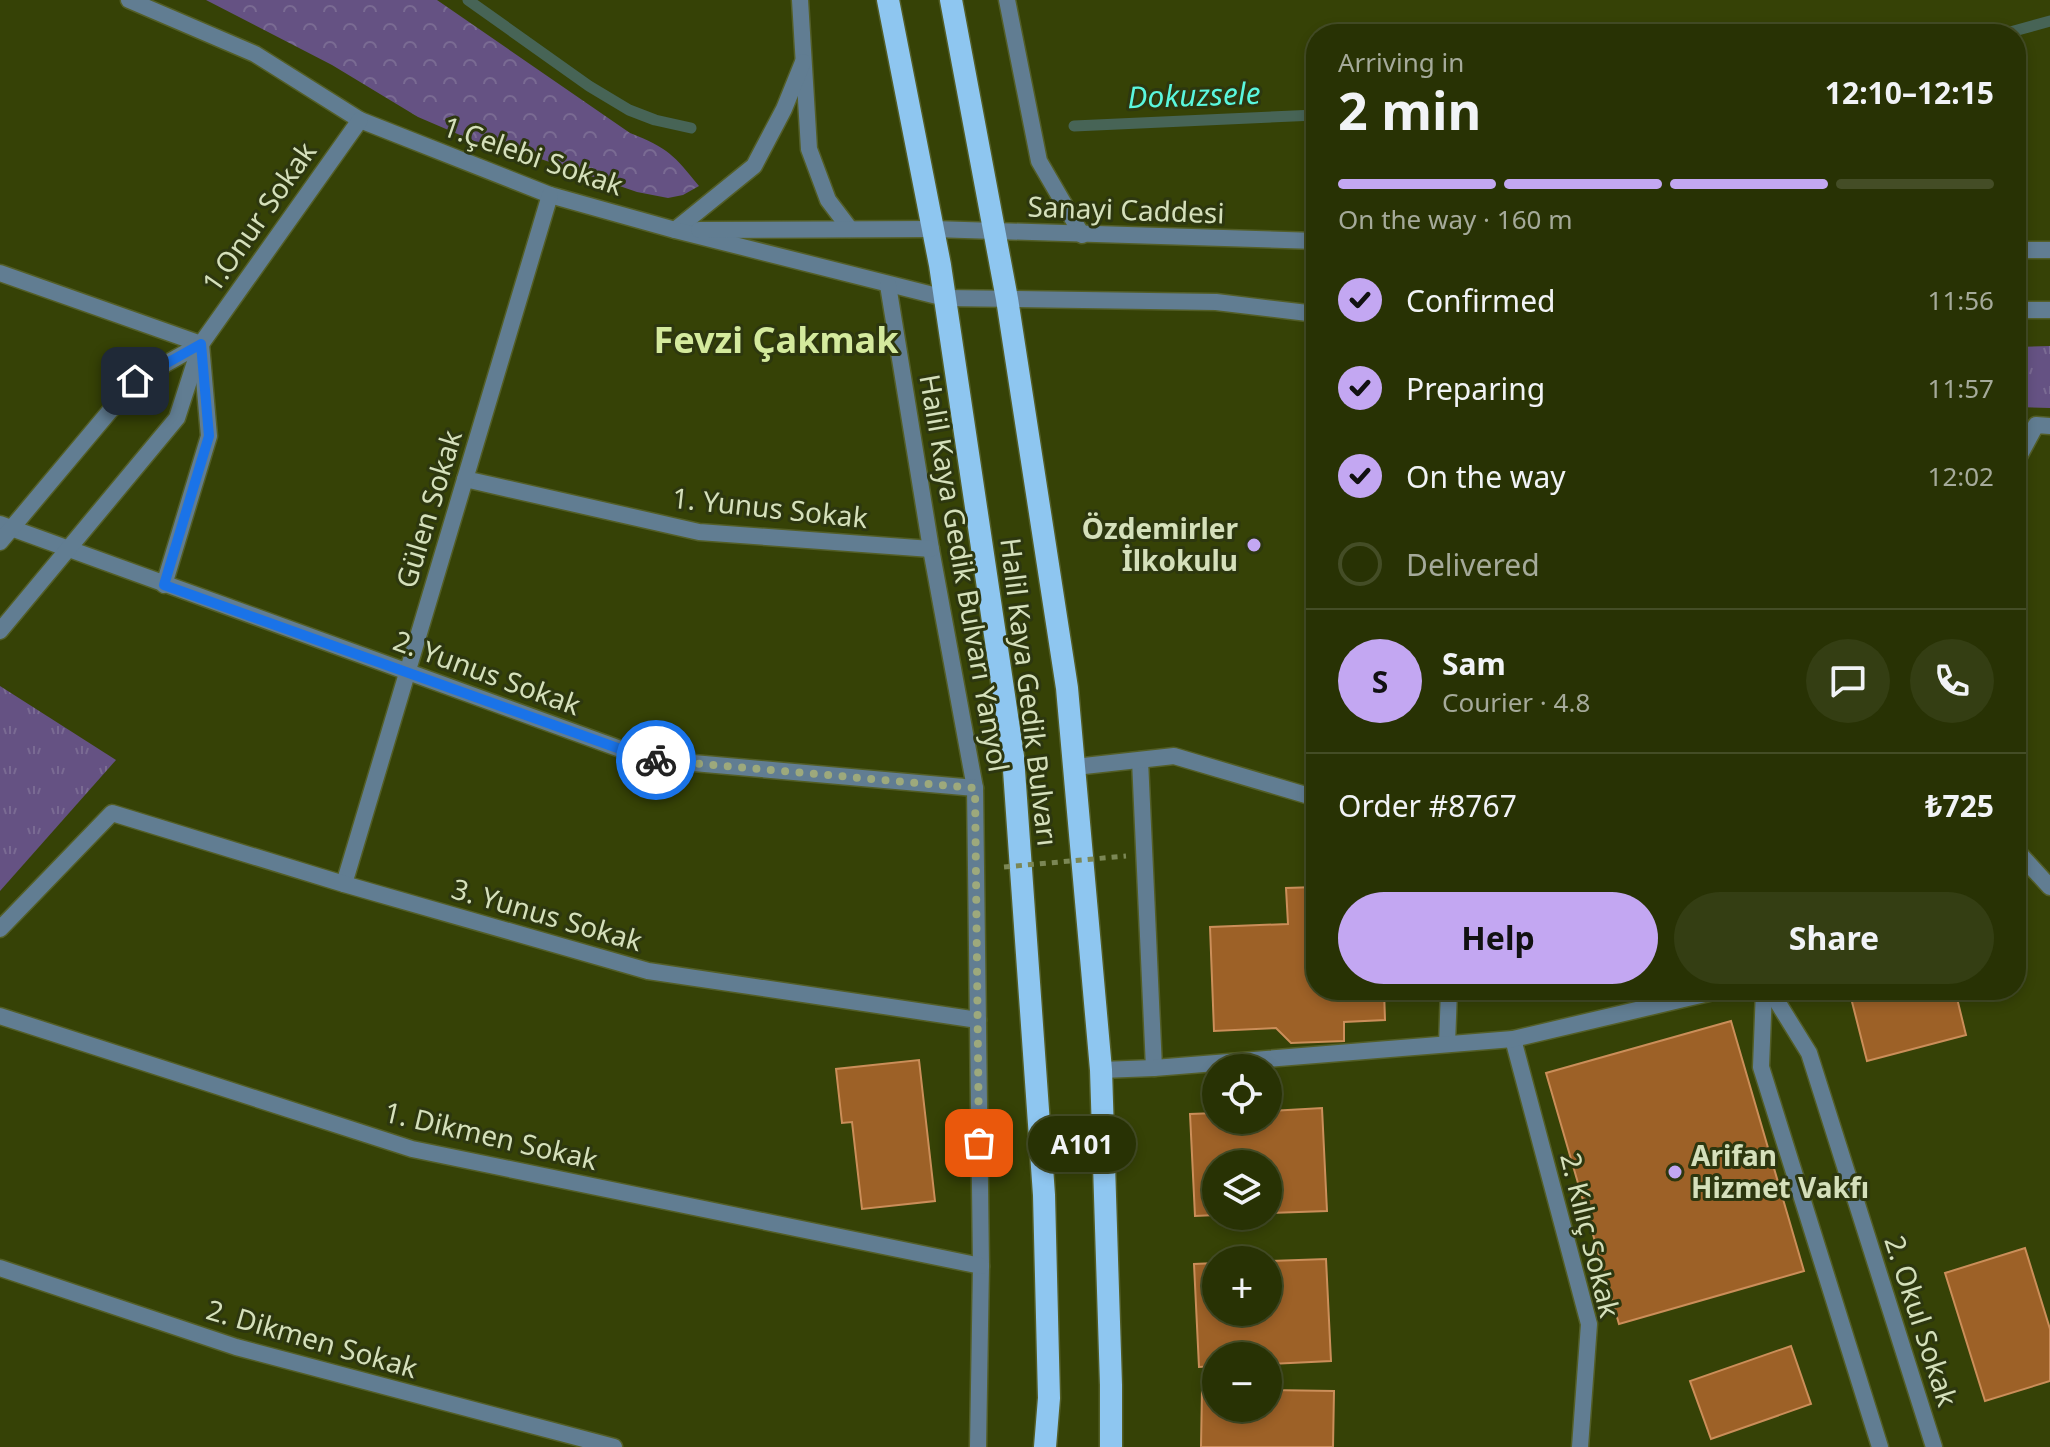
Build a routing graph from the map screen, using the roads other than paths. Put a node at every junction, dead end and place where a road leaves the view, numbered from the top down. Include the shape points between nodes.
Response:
1 (129, 0) edge
2 (800, 0) edge
3 (888, 0) edge
4 (951, 0) edge
5 (1007, 0) edge
6 (805, 57) junction
7 (360, 120) junction
8 (550, 195) junction
9 (850, 229) junction
10 (934, 229) junction
11 (675, 230) junction
12 (993, 232) junction
13 (1082, 235) junction
14 (1306, 241) edge
15 (2026, 250) edge
16 (2050, 250) edge
17 (0, 273) edge
18 (888, 285) junction
19 (945, 298) junction
20 (1007, 299) junction
21 (2026, 310) edge
22 (2050, 310) edge
23 (1306, 313) edge
24 (201, 344) junction
25 (2043, 426) edge
26 (2026, 449) edge
27 (465, 479) junction
28 (4, 532) edge
29 (67, 549) junction
30 (931, 549) junction
31 (164, 585) junction
32 (0, 631) edge
33 (407, 672) junction
34 (1140, 760) junction
35 (1075, 767) junction
36 (975, 788) junction
37 (1306, 795) edge
38 (2026, 861) edge
39 (344, 884) junction
40 (2050, 887) edge
41 (0, 929) edge
42 (1449, 1000) edge
43 (1679, 1000) edge
44 (1764, 1000) edge
45 (1776, 1000) edge
46 (0, 1016) edge
47 (978, 1020) junction
48 (1513, 1039) junction
49 (1447, 1044) junction
50 (1154, 1068) junction
51 (1101, 1070) junction
52 (981, 1266) junction
53 (0, 1268) edge
54 (614, 1447) edge
55 (978, 1447) edge
56 (1045, 1447) edge
57 (1111, 1447) edge
58 (1580, 1447) edge
59 (1880, 1447) edge
60 (1934, 1447) edge

1 - 7 street, 1.Çelebi Sokak via 255,54
2 - 6 street
3 - 10 highway, Halil Kaya Gedik Bulvarı
4 - 12 highway, Halil Kaya Gedik Bulvarı
5 - 13 street via 1039,161
6 - 9 street via 809,149 828,200
6 - 11 street via 754,166
7 - 8 street, 1.Çelebi Sokak
7 - 24 street, 1.Onur Sokak
8 - 11 street, 1.Çelebi Sokak
8 - 27 street, Gülen Sokak
9 - 10 street, Sanayi Caddesi
9 - 11 street, Sanayi Caddesi
10 - 12 street, Sanayi Caddesi
10 - 19 highway, Halil Kaya Gedik Bulvarı
11 - 18 street, 1.Çelebi Sokak
12 - 13 street, Sanayi Caddesi
12 - 20 highway, Halil Kaya Gedik Bulvarı
13 - 14 street, Sanayi Caddesi
15 - 16 street
17 - 24 street
18 - 19 street, 1.Çelebi Sokak
18 - 30 street, Halil Kaya Gedik Bulvarı Yanyol
19 - 20 street
19 - 56 highway, Halil Kaya Gedik Bulvarı via 1013,756 1044,1195 1049,1398
20 - 23 street via 1216,302
20 - 35 highway, Halil Kaya Gedik Bulvarı
21 - 22 street
24 - 28 street, 1.Onur Sokak via 135,381
24 - 29 street, 1.Onur Sokak via 177,418
24 - 31 street via 209,436
25 - 26 street
27 - 30 street, 1. Yunus Sokak via 699,532
27 - 33 street, Gülen Sokak
28 - 29 street, 2. Yunus Sokak
29 - 31 street, 2. Yunus Sokak
29 - 32 street, 1.Onur Sokak
30 - 36 street, Halil Kaya Gedik Bulvarı Yanyol
31 - 33 street, 2. Yunus Sokak
33 - 36 street, 2. Yunus Sokak via 648,759
33 - 39 street, Gülen Sokak
34 - 35 street
34 - 37 street via 1174,756
34 - 50 street
35 - 51 highway, Halil Kaya Gedik Bulvarı
36 - 47 street, Halil Kaya Gedik Bulvarı Yanyol
38 - 40 street
39 - 41 street, 3. Yunus Sokak via 112,813
39 - 47 street, 3. Yunus Sokak via 648,971
42 - 49 street
43 - 48 street
44 - 59 street via 1761,1067
45 - 60 street, 2. Okul Sokak via 1809,1053
46 - 52 street, 1. Dikmen Sokak via 412,1149
47 - 52 street, Halil Kaya Gedik Bulvarı Yanyol
48 - 49 street
48 - 58 street, 2. Kılıç Sokak via 1589,1324
49 - 50 street
50 - 51 street
51 - 57 highway, Halil Kaya Gedik Bulvarı
52 - 55 street, Halil Kaya Gedik Bulvarı Yanyol
53 - 54 street, 2. Dikmen Sokak via 236,1347

